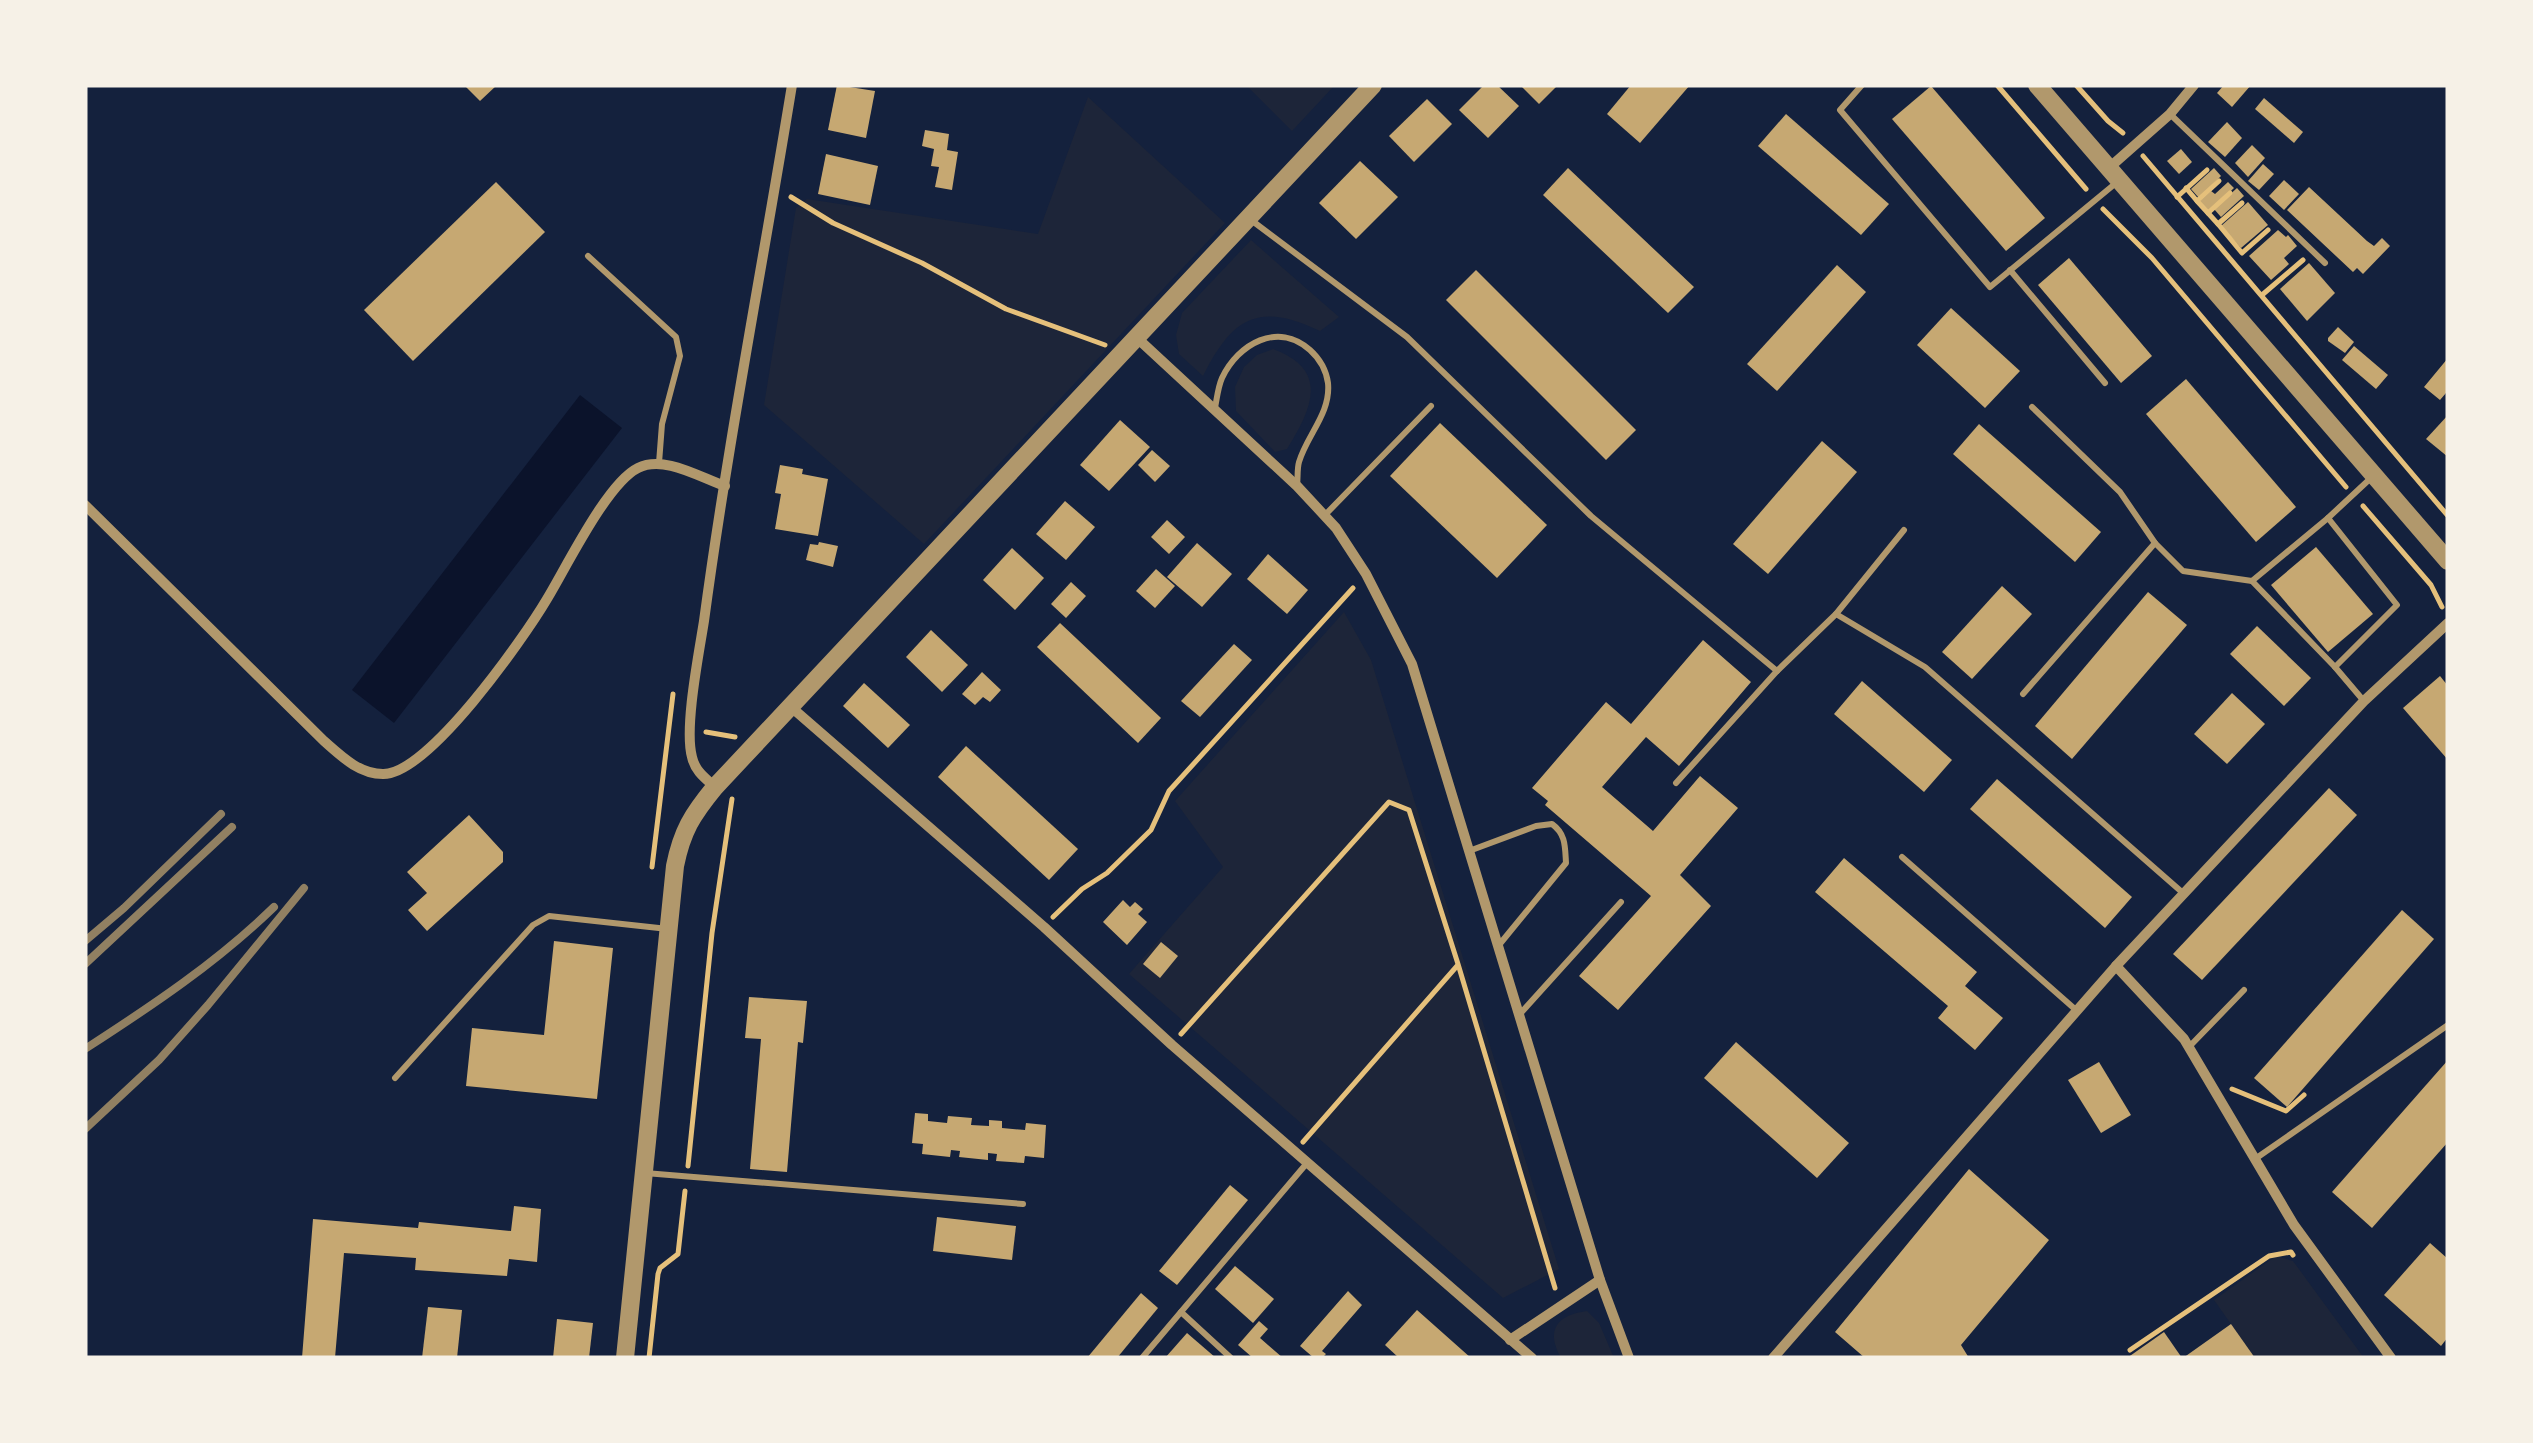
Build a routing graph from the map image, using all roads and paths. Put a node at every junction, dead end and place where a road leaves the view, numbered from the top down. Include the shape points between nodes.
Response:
1 (792, 85) edge
2 (1373, 85) edge
3 (1862, 85) edge
4 (1997, 85) edge
5 (2037, 85) edge
6 (2076, 85) edge
7 (2194, 85) edge
8 (2170, 114) junction
9 (2134, 146) junction
10 (2217, 161) junction
11 (2116, 173) junction
12 (2229, 173) junction
13 (2240, 184) junction
14 (775, 187) junction
15 (2186, 188) junction
16 (2252, 194) junction
17 (2177, 197) junction
18 (2095, 200) junction
19 (2197, 201) junction
20 (2208, 214) junction
21 (1249, 219) junction
22 (2279, 220) junction
23 (2218, 224) junction
24 (2227, 235) junction
25 (2217, 244) junction
26 (2312, 251) junction
27 (588, 256) dead end
28 (2325, 263) dead end
29 (2010, 270) junction
30 (2261, 296) junction
31 (1136, 337) junction
32 (1106, 346) dead end
33 (2106, 383) dead end
34 (1430, 406) dead end
35 (2032, 408) dead end
36 (1215, 410) junction
37 (659, 462) junction
38 (2374, 476) junction
39 (725, 486) junction
40 (1297, 486) junction
41 (2353, 495) junction
42 (85, 505) edge
43 (1324, 516) junction
44 (2448, 516) edge
45 (2328, 518) junction
46 (1904, 530) dead end
47 (2154, 544) junction
48 (2448, 562) edge
49 (1366, 574) junction
50 (2252, 582) junction
51 (2448, 612) edge
52 (1836, 614) junction
53 (2448, 623) edge
54 (2335, 668) junction
55 (1777, 671) junction
56 (2024, 694) dead end
57 (2364, 702) junction
58 (790, 707) junction
59 (722, 736) dead end
60 (744, 757) junction
61 (1676, 783) dead end
62 (724, 791) junction
63 (1469, 851) junction
64 (1902, 857) dead end
65 (2184, 894) junction
66 (1620, 902) dead end
67 (1044, 926) junction
68 (669, 929) junction
69 (1498, 946) junction
70 (1458, 964) junction
71 (2116, 966) junction
72 (2244, 990) dead end
73 (2077, 1011) junction
74 (1519, 1015) junction
75 (2448, 1025) edge
76 (1187, 1026) dead end
77 (2189, 1047) junction
78 (394, 1078) dead end
79 (2229, 1088) dead end
80 (2304, 1095) dead end
81 (1312, 1131) dead end
82 (2255, 1160) junction
83 (1308, 1162) junction
84 (644, 1173) junction
85 (686, 1177) junction
86 (1023, 1204) dead end
87 (2302, 1267) dead end
88 (1550, 1274) dead end
89 (1600, 1280) junction
90 (1181, 1312) junction
91 (1510, 1340) junction
92 (2130, 1350) dead end
93 (625, 1358) edge
94 (649, 1358) edge
95 (1142, 1358) edge
96 (1231, 1358) edge
97 (1532, 1358) edge
98 (1629, 1358) edge
99 (1773, 1358) edge
100 (2391, 1358) edge

1 - 14 street
2 - 21 street
3 - 29 lane via 1840,110 1990,288
4 - 18 path
5 - 11 street
6 - 9 path
7 - 8 street
8 - 9 street
8 - 10 lane
9 - 11 street
9 - 17 path
10 - 12 lane
10 - 15 path
11 - 18 lane
11 - 38 street
12 - 13 lane
12 - 19 path
13 - 16 lane
13 - 20 path
14 - 32 path via 1006,309
14 - 39 street
15 - 17 path
15 - 19 path
16 - 22 lane
16 - 23 path
17 - 25 path
18 - 29 lane
18 - 41 path
19 - 20 path
20 - 23 path
21 - 31 street
21 - 55 lane via 1408,338 1591,516
22 - 24 path via 2242,253
22 - 26 lane
23 - 24 path
24 - 25 path
25 - 30 path
26 - 28 lane
26 - 30 path
27 - 37 lane via 676,337 680,356
29 - 33 lane
30 - 44 path
31 - 36 street
31 - 58 street
34 - 43 lane
35 - 47 lane via 2120,492
36 - 40 street
36 - 40 lane via 1221,380 1255,342 1290,337 1316,355 1328,399 1299,462
37 - 39 street
37 - 42 street via 636,468 613,491 518,645 453,724 422,757 384,774 361,770 324,741
38 - 41 lane
38 - 48 street
39 - 62 street via 690,729 699,773
40 - 43 street
41 - 45 lane
41 - 51 path
43 - 49 street
45 - 50 lane
45 - 54 lane via 2398,605
46 - 52 lane
47 - 50 lane via 2183,570
47 - 56 lane
49 - 63 street via 1412,664
49 - 67 path via 1169,791 1152,830
50 - 54 lane
52 - 55 lane
52 - 65 lane via 1925,667
53 - 57 street
54 - 57 lane
55 - 61 lane
57 - 65 street
58 - 60 street
58 - 67 street
59 - 60 path
60 - 62 street
62 - 68 street via 694,813 684,830
62 - 85 path
63 - 69 street
63 - 69 lane via 1552,824 1565,843 1566,863
64 - 73 lane
65 - 71 street
66 - 74 lane
67 - 83 street
68 - 78 lane via 549,916
68 - 84 street
69 - 74 street
70 - 76 path via 1409,810 1388,802
70 - 81 path
70 - 88 path
71 - 73 street
71 - 77 street
72 - 77 lane
73 - 99 street
74 - 89 street
75 - 82 lane
77 - 82 street
79 - 80 path via 2286,1111
82 - 100 street
83 - 90 lane
83 - 91 street
84 - 85 lane
84 - 93 street
85 - 86 lane
85 - 94 path via 678,1254 658,1274
87 - 92 path via 2291,1252 2269,1256
89 - 91 street
89 - 98 street
90 - 95 lane
90 - 96 lane
91 - 97 street

